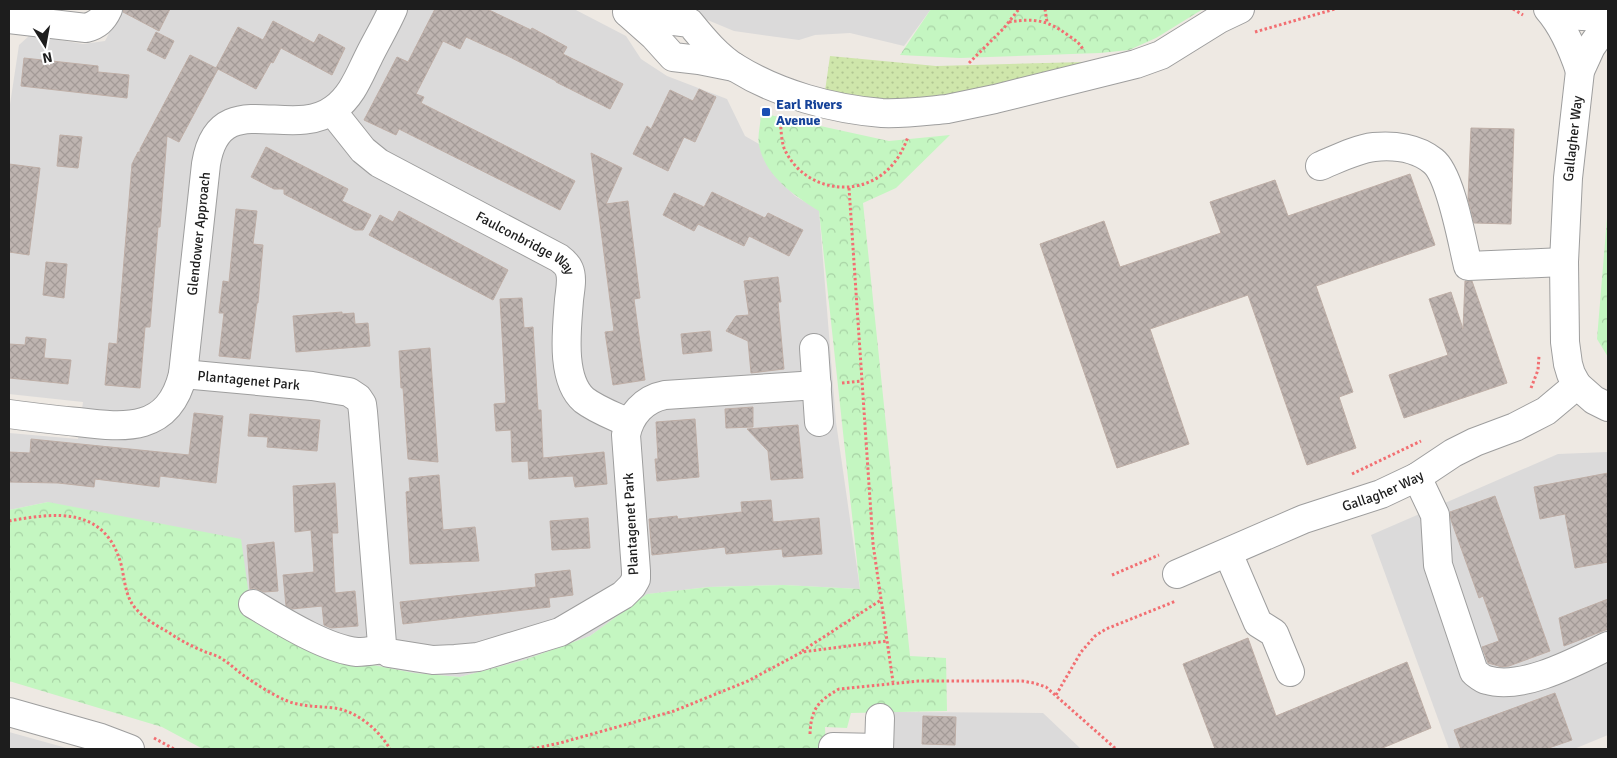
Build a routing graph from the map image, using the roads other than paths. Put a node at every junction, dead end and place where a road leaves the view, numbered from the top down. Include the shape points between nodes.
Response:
1 (108, 9) edge
2 (394, 9) edge
3 (1240, 9) edge
4 (1548, 9) edge
5 (1553, 9) edge
6 (624, 11) edge
7 (1608, 14) edge
8 (9, 19) edge
9 (1608, 23) edge
10 (735, 67) junction
11 (1580, 71) junction
12 (332, 111) junction
13 (1320, 166) dead end
14 (1564, 262) junction
15 (814, 348) dead end
16 (183, 374) junction
17 (828, 384) junction
18 (1577, 385) junction
19 (1608, 407) edge
20 (9, 414) edge
21 (819, 422) dead end
22 (629, 423) junction
23 (1417, 477) junction
24 (1228, 553) junction
25 (1174, 575) road end
26 (253, 604) dead end
27 (1608, 646) edge
28 (384, 649) junction
29 (1290, 672) dead end
30 (9, 712) edge
31 (880, 718) dead end
32 (821, 741) road end
33 (130, 749) edge
34 (879, 749) edge

1 - 8 street via 96,25 86,28
2 - 12 street, Glendower Approach via 350,93
3 - 10 street via 1161,55 1144,61 947,109 883,113 837,106 789,92
4 - 11 street, Gallagher Way via 1572,49
5 - 7 street via 1580,17
6 - 10 street via 673,56
6 - 10 street via 690,22 704,40
9 - 11 street, Gallagher Way via 1591,47
11 - 14 street, Gallagher Way via 1568,178
12 - 16 street, Glendower Approach via 302,120 240,119 220,131 210,145
12 - 22 street, Faulconbridge Way via 370,157 566,264 571,278 567,331 569,373 583,399
13 - 14 street via 1374,147 1418,151 1435,162 1445,177 1468,266
14 - 18 street, Gallagher Way via 1566,353
15 - 17 street
16 - 20 street, Glendower Approach via 174,397 164,411 135,424 113,426
16 - 28 street, Plantagenet Park via 312,386 348,392 358,398 363,412 380,637
17 - 21 street
17 - 22 street via 656,397 639,409
18 - 19 street, Gallagher Way
18 - 23 street, Gallagher Way via 1546,411 1453,453
22 - 28 street, Plantagenet Park via 626,448 636,579 629,591 560,632 478,657 433,660 397,655
23 - 24 street, Gallagher Way via 1381,494 1304,519
23 - 27 street via 1435,515 1438,565 1474,672 1488,680 1520,680 1556,670
24 - 25 street, Gallagher Way
24 - 29 street via 1258,623 1274,633
26 - 28 street, Plantagenet Park via 342,648 358,652
30 - 33 street
31 - 34 street
32 - 34 street

